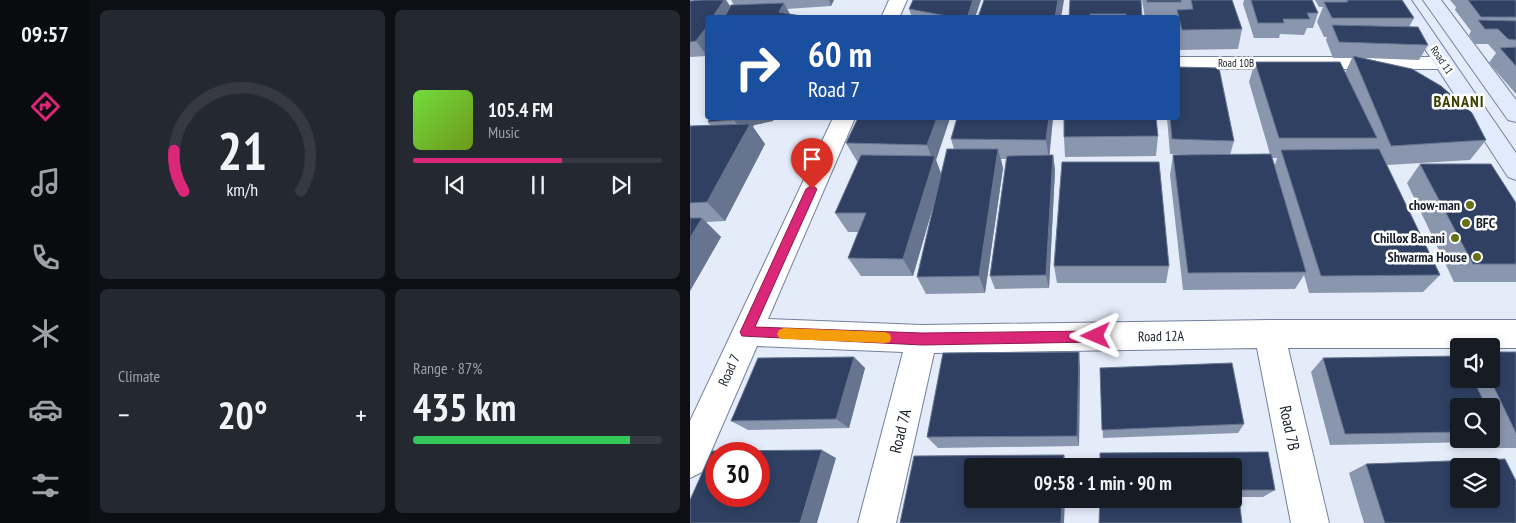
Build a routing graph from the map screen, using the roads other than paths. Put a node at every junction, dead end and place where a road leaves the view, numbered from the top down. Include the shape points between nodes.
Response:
1 (898, 0) edge
2 (1402, 0) edge
3 (1432, 0) edge
4 (891, 15) edge
5 (1180, 63) edge
6 (1444, 63) junction
7 (1516, 115) edge
8 (843, 120) edge
9 (1516, 171) edge
10 (746, 332) junction
11 (1270, 334) junction
12 (1516, 334) edge
13 (922, 339) junction
14 (690, 460) edge
15 (877, 523) edge
16 (1310, 523) edge

1 - 4 street
2 - 6 main road, Road 11
3 - 7 main road, Road 11
5 - 6 street, Road 10B
6 - 9 main road, Road 11
8 - 10 street, Road 7
10 - 13 street, Road 12A
10 - 14 street, Road 7
11 - 12 street, Road 12A
11 - 13 street, Road 12A
11 - 16 street, Road 7B
13 - 15 street, Road 7A

